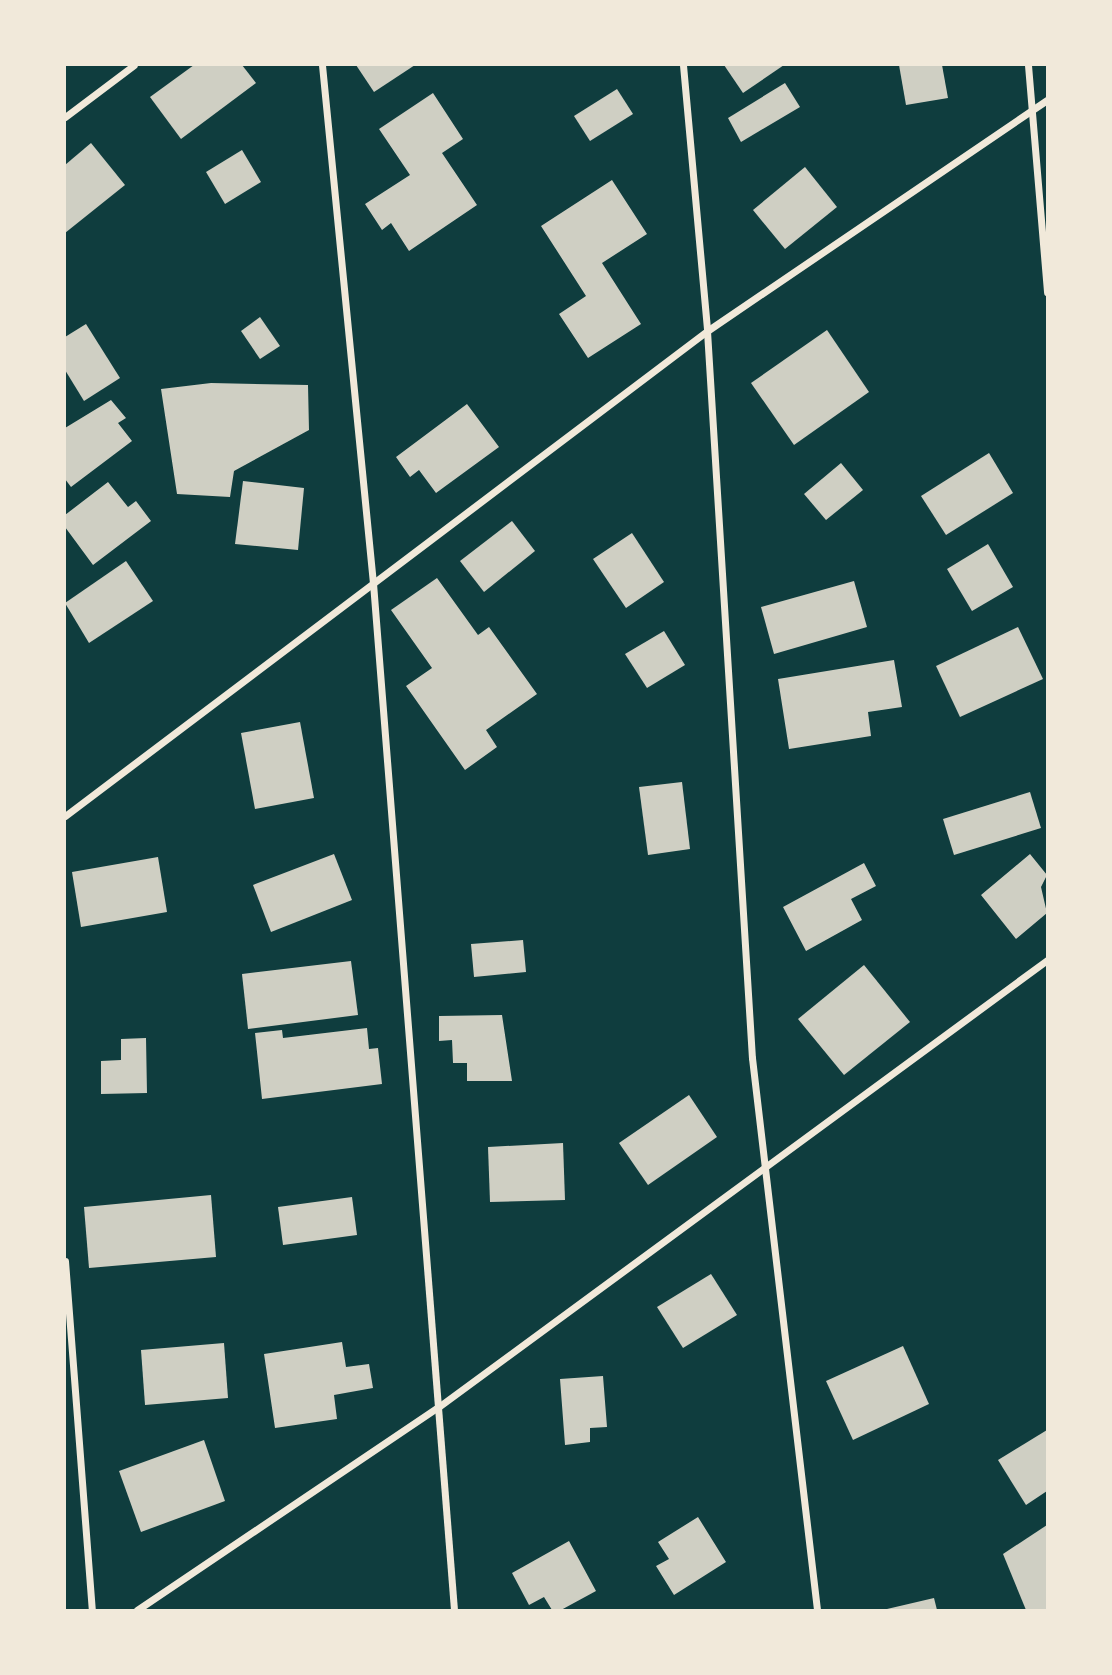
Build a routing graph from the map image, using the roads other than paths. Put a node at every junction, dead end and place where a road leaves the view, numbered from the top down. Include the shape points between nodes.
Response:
1 (134, 65) edge
2 (322, 65) edge
3 (682, 65) edge
4 (1028, 65) edge
5 (1047, 100) edge
6 (1032, 112) junction
7 (65, 117) edge
8 (1047, 292) edge
9 (707, 331) junction
10 (373, 583) junction
11 (65, 816) edge
12 (1047, 960) edge
13 (765, 1171) junction
14 (65, 1261) edge
15 (438, 1408) junction
16 (92, 1610) edge
17 (137, 1610) edge
18 (454, 1610) edge
19 (817, 1610) edge

1 - 7 street
2 - 10 street
3 - 9 street
4 - 6 street
5 - 6 street
6 - 8 street
6 - 9 street
9 - 10 street
9 - 13 street via 752,1058
10 - 11 street
10 - 15 street
12 - 13 street
13 - 15 street
13 - 19 street
14 - 16 street
15 - 17 street
15 - 18 street

